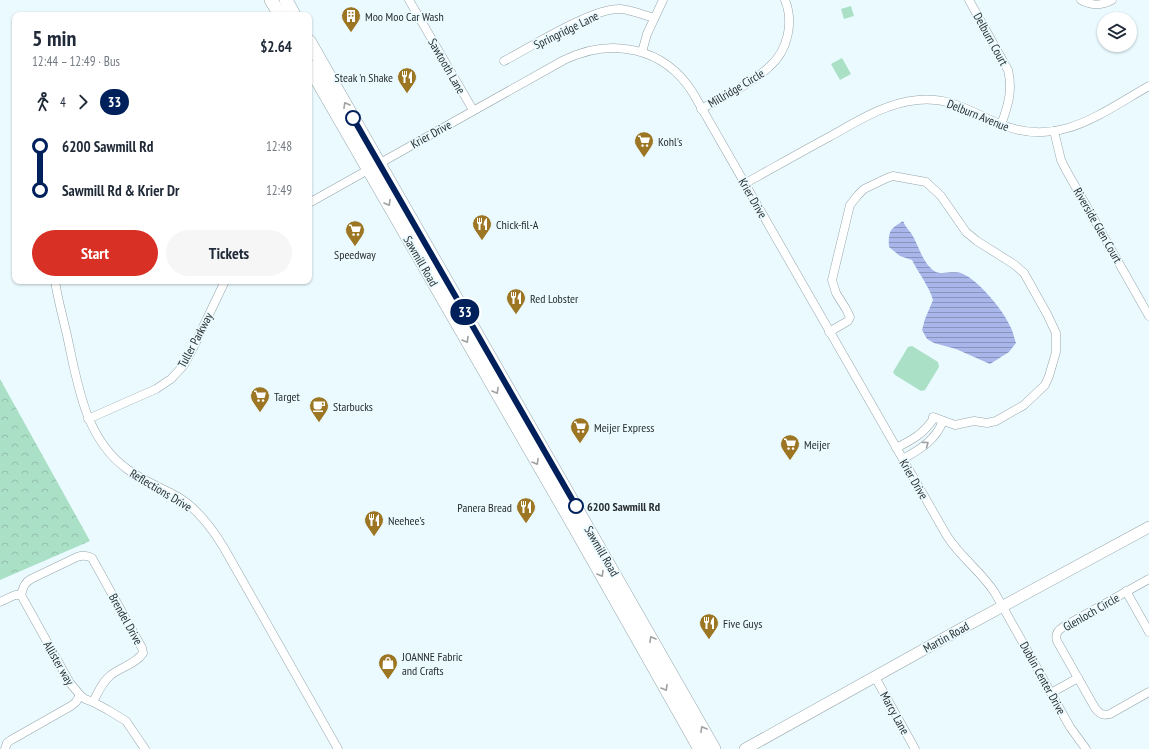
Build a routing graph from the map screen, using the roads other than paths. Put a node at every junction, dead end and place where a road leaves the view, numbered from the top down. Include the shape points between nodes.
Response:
1 (271, 0) edge
2 (286, 0) edge
3 (409, 0) edge
4 (662, 0) edge
5 (785, 0) edge
6 (969, 0) edge
7 (1081, 0) edge
8 (1112, 0) edge
9 (278, 12) edge
10 (292, 12) edge
11 (654, 18) junction
12 (312, 47) edge
13 (642, 52) junction
14 (504, 61) dead end
15 (312, 71) edge
16 (1149, 86) edge
17 (701, 108) junction
18 (472, 110) junction
19 (1001, 125) junction
20 (1054, 132) junction
21 (374, 166) junction
22 (744, 184) junction
23 (312, 201) edge
24 (57, 284) edge
25 (224, 284) edge
26 (1149, 316) edge
27 (829, 332) junction
28 (88, 419) junction
29 (943, 421) junction
30 (896, 448) junction
31 (903, 460) junction
32 (1149, 527) edge
33 (1149, 579) edge
34 (1126, 591) junction
35 (21, 595) junction
36 (0, 602) edge
37 (1002, 606) junction
38 (1149, 632) edge
39 (875, 677) junction
40 (1078, 678) junction
41 (1149, 692) edge
42 (1051, 693) junction
43 (80, 695) junction
44 (93, 702) junction
45 (6, 746) edge
46 (145, 749) edge
47 (338, 749) edge
48 (700, 749) edge
49 (714, 749) edge
50 (745, 749) edge
51 (915, 749) edge
52 (1086, 749) edge

1 - 9 main road
2 - 10 main road
3 - 18 street, Sawtooth Lane
4 - 11 street
5 - 17 street, Millridge Circle via 789,12 789,30 782,50 770,67
6 - 19 street, Delburn Court via 1008,70 1010,99
7 - 8 street via 1090,5
11 - 13 street
11 - 14 street, Springridge Lane via 621,9 606,11 564,29
21 -> 12 main road, Sawmill Road
13 - 17 street, Krier Drive via 674,71 686,84
13 - 18 street, Krier Drive via 610,47 580,53
15 - 21 main road, Sawmill Road
16 - 20 street, Delburn Avenue via 1079,125
17 - 22 street, Krier Drive
18 - 21 street, Krier Drive
19 - 20 street, Delburn Avenue via 1021,131
19 - 22 street, Delburn Avenue via 964,107 941,100 905,102 877,111
20 - 26 street, Riverside Glen Court via 1066,170
21 - 23 street
21 -> 48 main road, Sawmill Road
49 -> 21 main road, Sawmill Road
22 - 27 street, Krier Drive
24 - 28 street, Reflections Drive via 75,375
25 - 28 street, Tuller Parkway via 189,356 177,373 156,389
27 - 29 street via 848,321 850,317 832,280 850,205 864,189 893,176 926,182 941,196 966,232 1024,273 1056,333 1056,352 1049,376 1045,385 1024,405 996,421 987,423 974,421 955,426
27 - 30 street, Krier Drive
28 - 47 street, Reflections Drive via 100,440 119,462 140,477 178,497 196,511 210,527
29 - 30 street via 933,418 924,432
31 -> 29 street via 930,442
30 - 31 street, Krier Drive
31 - 37 street, Krier Drive via 952,543 987,582
32 - 37 street, Martin Road
33 - 34 street, Glenloch Circle
34 - 38 street
34 - 40 street, Glenloch Circle via 1063,627 1057,633 1057,641
35 - 36 street
35 - 43 street, Allister way via 70,683
35 - 44 street, Brendel Drive via 26,582 31,579 77,557 83,555 92,558 143,653 137,660 107,678
37 - 39 street, Martin Road
37 - 42 street, Dublin Center Drive
39 - 50 street, Martin Road
39 - 51 street, Marcy Lane
40 - 41 street, Glenloch Circle via 1095,708 1107,715
40 - 42 street
42 - 52 street, Dublin Center Drive
43 - 44 street, Allister way
43 - 45 street via 76,702 11,740
44 - 46 street, Allister way via 126,721

